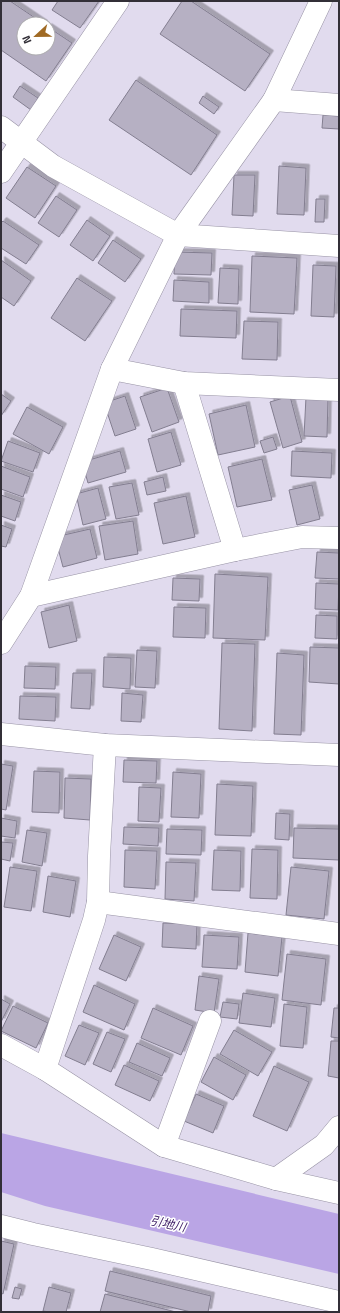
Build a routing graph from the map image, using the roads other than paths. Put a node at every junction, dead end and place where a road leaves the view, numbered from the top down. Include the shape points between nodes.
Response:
1 (118, 1) edge
2 (322, 1) edge
3 (274, 100) junction
4 (339, 105) edge
5 (1, 127) edge
6 (22, 142) junction
7 (1, 172) edge
8 (178, 235) junction
9 (339, 246) edge
10 (112, 369) junction
11 (184, 383) junction
12 (339, 390) edge
13 (339, 538) edge
14 (235, 550) junction
15 (31, 596) junction
16 (1, 643) edge
17 (1, 734) edge
18 (105, 745) junction
19 (339, 755) edge
20 (98, 902) junction
21 (339, 934) edge
22 (210, 1022) dead end
23 (1, 1045) edge
24 (45, 1069) junction
25 (339, 1127) edge
26 (164, 1146) junction
27 (276, 1179) junction
28 (339, 1193) edge
29 (1, 1226) edge
30 (339, 1302) edge

1 - 6 street
2 - 3 street
3 - 4 street
3 - 8 street
5 - 6 street
6 - 7 street
6 - 8 street via 53,166
8 - 9 street
8 - 10 street
10 - 11 street
10 - 15 street
11 - 12 street
11 - 14 street
13 - 14 street via 302,537
14 - 15 street
15 - 16 street
17 - 18 street
18 - 19 street
18 - 20 street
20 - 21 street
20 - 24 street
22 - 26 street
23 - 24 street
24 - 26 street
25 - 27 street via 324,1145
26 - 27 street
27 - 28 street
29 - 30 street

